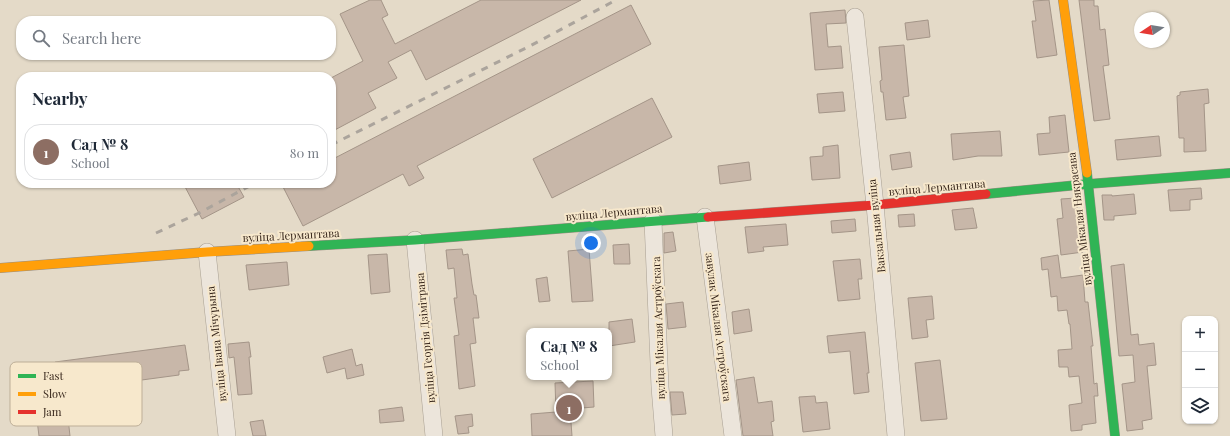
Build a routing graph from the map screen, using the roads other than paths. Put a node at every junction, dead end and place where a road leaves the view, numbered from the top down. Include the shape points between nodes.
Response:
1 (1063, 0) edge
2 (855, 17) dead end
3 (1230, 173) edge
4 (1088, 184) junction
5 (875, 205) junction
6 (705, 217) junction
7 (654, 221) junction
8 (415, 240) junction
9 (207, 252) junction
10 (0, 268) edge
11 (227, 436) edge
12 (434, 436) edge
13 (664, 436) edge
14 (733, 436) edge
15 (896, 436) edge
16 (1115, 436) edge

1 - 4 street, вуліца Мікалая Някрасава
2 - 5 street, Вакзальная вуліца
3 - 4 street, вуліца Лермантава
4 - 5 street, вуліца Лермантава
4 - 16 street, вуліца Мікалая Някрасава
5 - 6 street, вуліца Лермантава
5 - 15 street, Вакзальная вуліца
6 - 7 street, вуліца Лермантава
6 - 14 street, завулак Мікалая Астроўскага
7 - 8 street, вуліца Лермантава
7 - 13 street, вуліца Мікалая Астроўскага
8 - 9 street, вуліца Лермантава
8 - 12 street, вуліца Георгія Дзімітрава
9 - 10 street, вуліца Лермантава
9 - 11 street, вуліца Івана Мічурына

